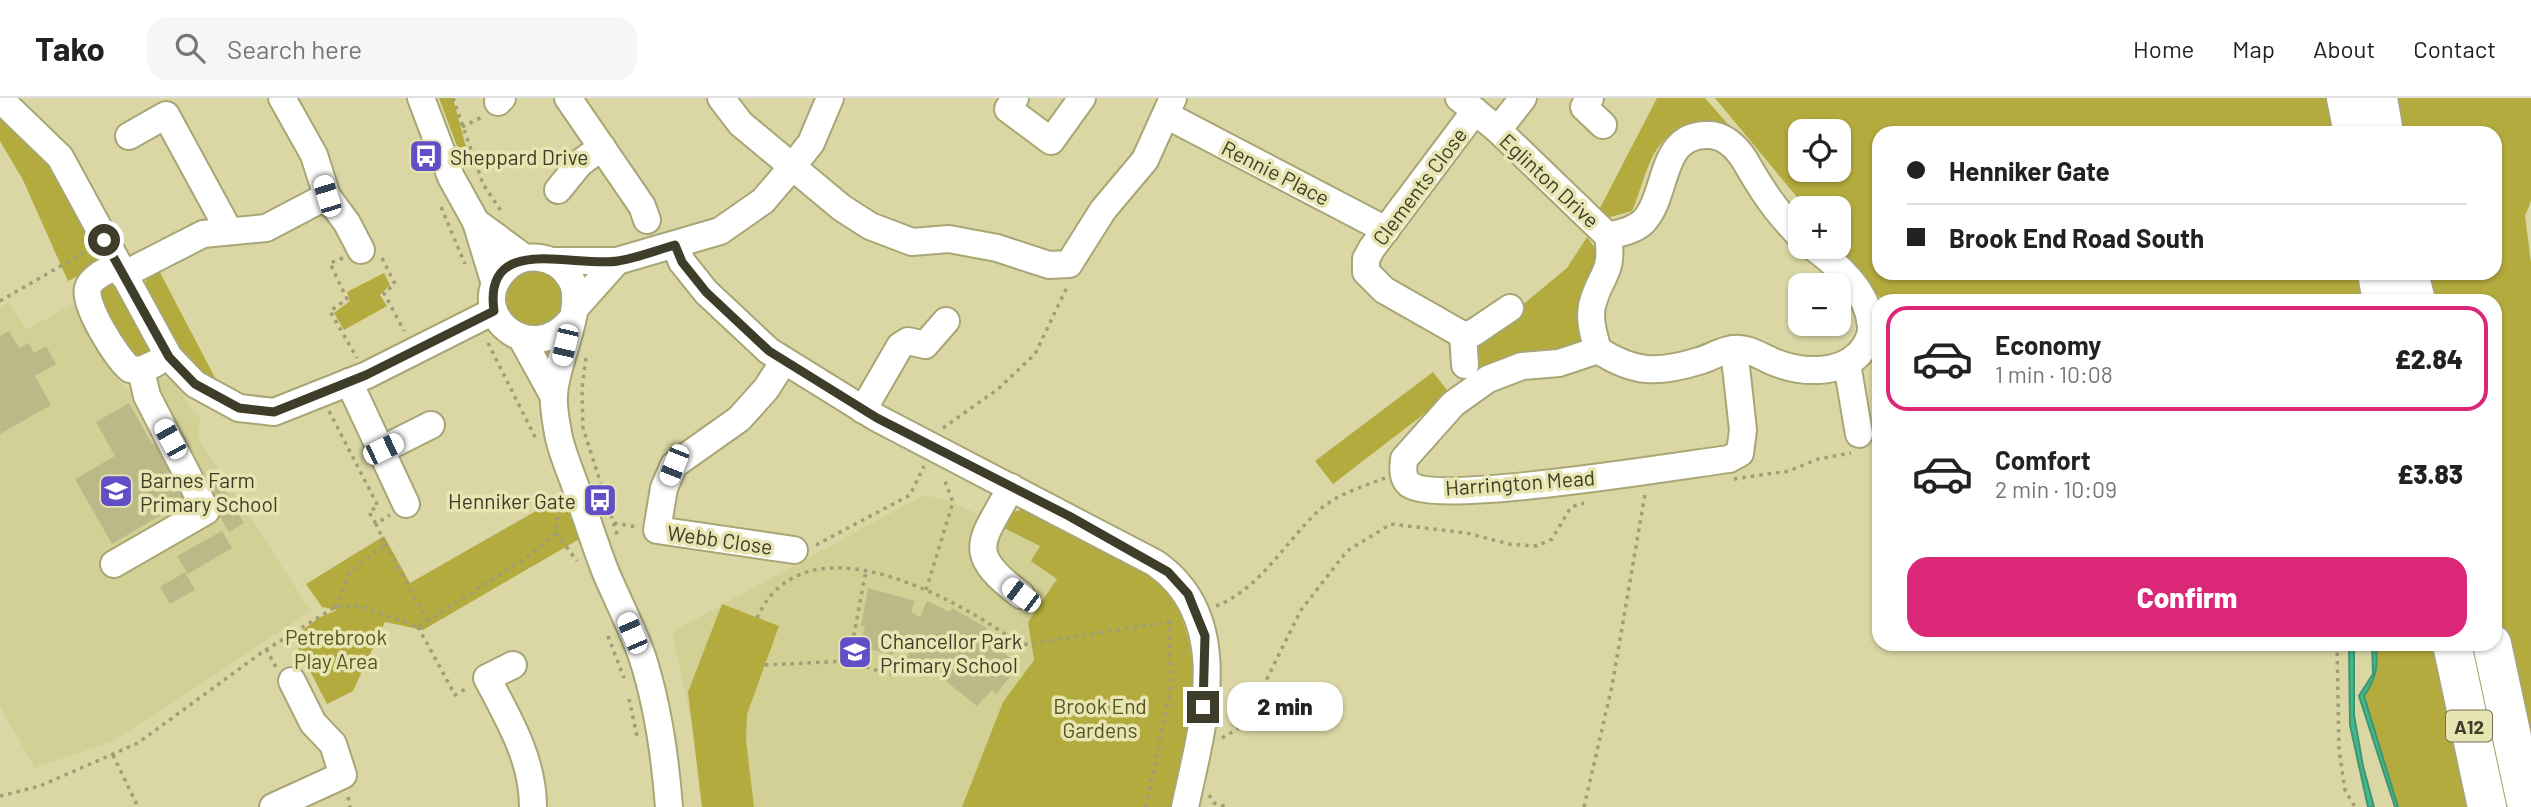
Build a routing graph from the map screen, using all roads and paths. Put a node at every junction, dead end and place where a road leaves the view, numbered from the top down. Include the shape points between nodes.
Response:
1 (282, 98) edge
2 (421, 98) edge
3 (568, 98) edge
4 (720, 98) edge
5 (830, 98) edge
6 (1082, 98) edge
7 (1523, 98) edge
8 (1590, 98) edge
9 (2346, 98) edge
10 (2378, 98) edge
11 (1004, 102) edge
12 (14, 103) edge
13 (1467, 105) edge
14 (1170, 106) edge
15 (1603, 125) dead end
16 (2352, 126) edge
17 (2383, 126) edge
18 (1498, 130) junction
19 (129, 136) dead end
20 (602, 147) junction
21 (792, 167) junction
22 (558, 190) dead end
23 (327, 196) junction
24 (440, 206) dead end
25 (647, 220) dead end
26 (476, 222) junction
27 (1788, 224) edge
28 (228, 229) junction
29 (1386, 230) junction
30 (1608, 236) junction
31 (104, 240) junction
32 (675, 245) junction
33 (361, 250) junction
34 (525, 258) junction
35 (1826, 259) edge
36 (552, 261) junction
37 (617, 261) junction
38 (120, 270) junction
39 (470, 276) dead end
40 (1071, 280) dead end
41 (495, 284) junction
42 (0, 301) edge
43 (1510, 308) dead end
44 (573, 313) junction
45 (484, 316) junction
46 (946, 321) dead end
47 (1463, 335) junction
48 (522, 339) junction
49 (1734, 349) junction
50 (587, 350) dead end
51 (1598, 351) junction
52 (415, 352) junction
53 (169, 357) junction
54 (784, 361) junction
55 (1847, 364) junction
56 (1465, 365) dead end
57 (141, 370) junction
58 (358, 378) junction
59 (321, 394) junction
60 (554, 395) junction
61 (863, 410) junction
62 (431, 425) dead end
63 (559, 435) junction
64 (1857, 443) joint
65 (383, 449) junction
66 (928, 454) junction
67 (1729, 458) junction
68 (934, 470) dead end
69 (1402, 471) junction
70 (943, 477) dead end
71 (1011, 486) junction
72 (1655, 490) dead end
73 (1645, 492) junction
74 (1633, 493) dead end
75 (559, 501) dead end
76 (1588, 501) dead end
77 (406, 504) joint
78 (376, 524) junction
79 (556, 533) junction
80 (385, 544) junction
81 (620, 545) dead end
82 (794, 550) joint
83 (114, 564) dead end
84 (866, 570) junction
85 (583, 571) dead end
86 (926, 590) junction
87 (1021, 595) dead end
88 (335, 607) junction
89 (1198, 613) junction
90 (757, 618) dead end
91 (428, 621) junction
92 (1169, 622) junction
93 (605, 625) dead end
94 (418, 627) junction
95 (2337, 651) edge
96 (2454, 651) edge
97 (2494, 651) edge
98 (849, 661) junction
99 (513, 665) dead end
100 (765, 665) dead end
101 (891, 676) dead end
102 (487, 678) junction
103 (292, 681) dead end
104 (627, 685) dead end
105 (629, 698) dead end
106 (1214, 743) dead end
107 (639, 748) dead end
108 (112, 755) junction
109 (0, 796) edge
110 (138, 807) edge
111 (273, 807) edge
112 (533, 807) edge
113 (668, 807) edge
114 (1146, 807) edge
115 (1185, 807) edge
116 (1584, 807) edge
117 (2355, 807) edge
118 (2487, 807) edge
119 (2527, 807) edge

1 - 23 street via 314,155
2 - 26 street via 451,177
3 - 20 street
4 - 21 street via 741,124
5 - 21 street via 811,143
6 - 11 street via 1051,141
7 - 18 street
8 - 15 street via 1584,107
9 - 16 highway
10 - 17 highway
12 - 31 street via 60,156
13 - 18 street, Eglinton Drive
13 - 29 street, Clements Close
14 - 21 street via 1145,160 1103,210 1069,264 1049,265 997,247 949,239 912,242 870,226
14 - 29 street, Rennie Place
18 - 30 street, Eglinton Drive
19 - 28 street via 166,115
20 - 22 street via 580,163
20 - 25 street
21 - 32 street via 763,201 720,230
23 - 28 street via 266,228
23 - 33 street
24 - 39 path
26 - 34 street
26 - 41 street
27 - 30 street, Eglinton Drive via 1769,204 1731,144 1719,136 1705,135 1688,139 1676,150 1643,221
28 - 38 street via 203,234
29 - 47 street, Clements Close via 1366,259 1366,272 1373,281
30 - 51 street, Eglinton Drive via 1611,263 1592,307 1591,326
31 - 38 street
31 - 42 path
32 - 37 street
32 - 54 street via 682,262 706,292
33 - 52 path via 379,253 395,284 384,293
33 - 58 path via 330,263 347,299 330,311
34 - 36 street
34 - 41 street via 502,272
35 - 55 street via 1849,279 1870,317 1866,346
36 - 37 street
36 - 44 street via 572,280
37 - 44 street
38 - 53 street
38 - 57 street via 94,279 88,288 88,302 121,361 130,369
40 - 66 path via 1035,354 998,389 946,424
41 - 45 street
43 - 47 street
44 - 48 street via 550,337
44 - 60 street
45 - 48 street
45 - 52 street
45 - 63 path via 494,353
46 - 61 street via 925,345 908,341 900,346
47 - 56 street
48 - 60 street
49 - 51 street via 1696,362 1641,370 1623,366
49 - 55 street via 1807,369
49 - 67 street via 1744,430 1740,453
50 - 63 path via 582,389
51 - 69 street via 1559,363 1522,366 1488,379 1453,404 1404,459
52 - 58 street
53 - 57 street
53 - 59 street via 195,384 239,408 274,412
54 - 61 street
54 - 82 street, Webb Close via 739,419 674,465 664,488 657,530
55 - 64 street
57 - 83 street via 147,396 206,511
58 - 59 street
58 - 65 street
59 - 78 path via 378,506 369,512
60 - 63 street
61 - 66 street
62 - 65 street
63 - 81 path
63 - 113 street via 654,697
64 - 67 path via 1789,471 1737,481 1730,477
65 - 77 street
66 - 68 path
66 - 71 street
66 - 82 path via 910,495 807,550
67 - 69 street, Harrington Mead via 1555,484 1463,489 1416,487
69 - 89 path via 1340,495 1314,514 1291,544 1246,587 1223,604
70 - 86 path via 953,502
71 - 87 street via 983,537 983,555 993,574
71 - 89 street via 1155,563 1178,582
72 - 73 path
73 - 74 path
73 - 116 path via 1612,687
75 - 79 path
76 - 106 path via 1571,507 1552,539 1537,546 1391,524 1347,551 1301,610 1244,725
77 - 78 path
78 - 80 path
79 - 85 path
79 - 91 path via 529,556
80 - 88 path via 350,572
80 - 91 path
84 - 86 path
84 - 90 path via 807,573 781,584
84 - 98 path
86 - 92 path via 988,621 1021,645
88 - 94 path via 360,606
88 - 108 path via 261,653 138,744
89 - 92 path
89 - 115 street via 1205,636 1206,685
91 - 94 path
92 - 114 path via 1171,687
93 - 104 path
94 - 102 path via 455,695
95 - 117 path via 2339,750 2345,790
96 - 118 highway, A12
97 - 119 highway, A12
98 - 100 path
98 - 101 path
99 - 102 street
102 - 112 street via 523,748 533,781
103 - 111 street via 313,723 333,744 343,775
105 - 107 path
108 - 109 path via 40,786
108 - 110 path

